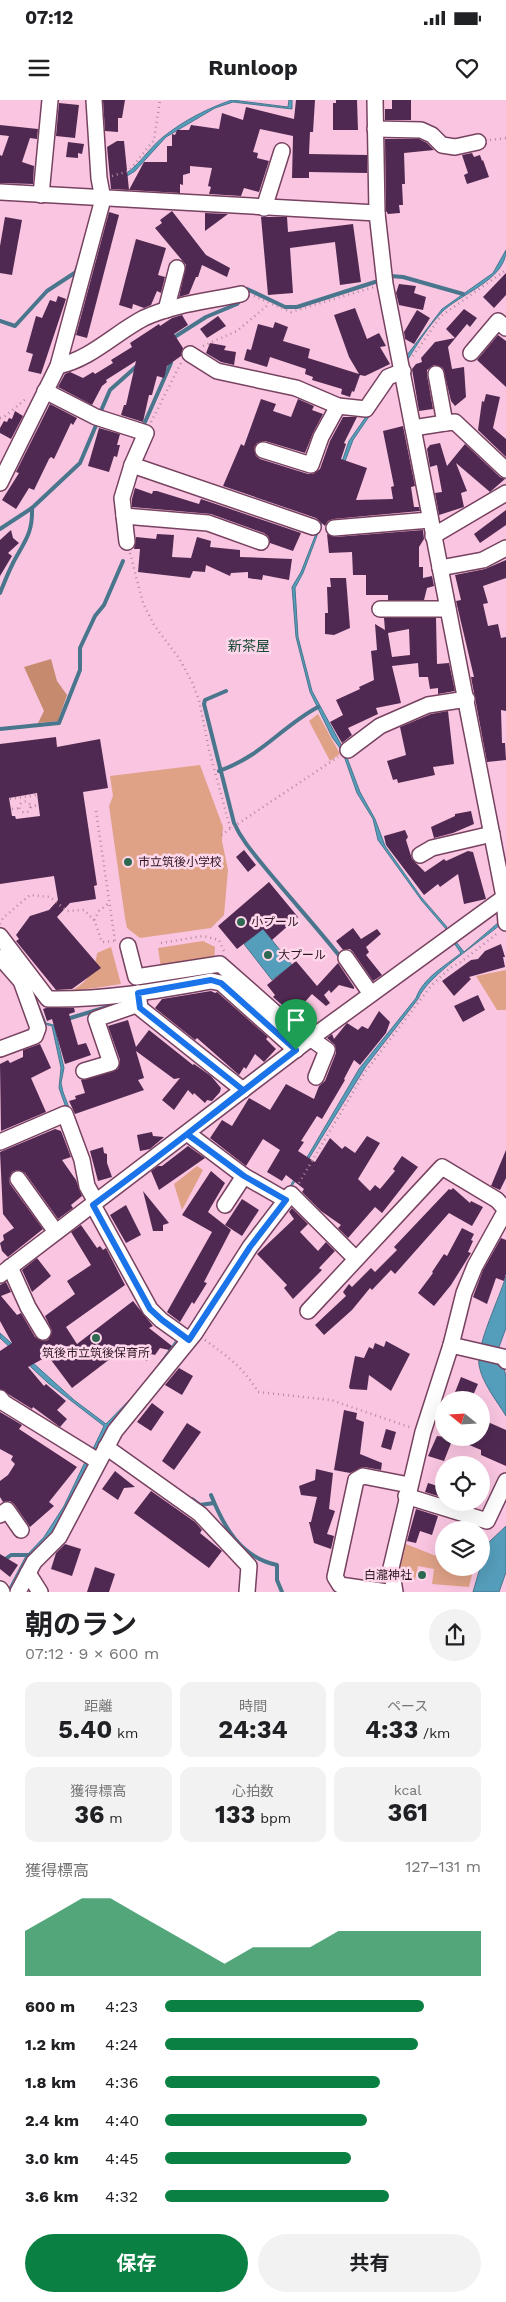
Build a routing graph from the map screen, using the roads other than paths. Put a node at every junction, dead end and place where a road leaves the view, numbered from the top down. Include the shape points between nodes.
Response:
1 (50, 100) edge
2 (94, 100) edge
3 (375, 100) edge
4 (375, 129) junction
5 (478, 142) dead end
6 (282, 150) dead end
7 (0, 192) edge
8 (41, 195) junction
9 (103, 199) junction
10 (264, 208) junction
11 (377, 213) junction
12 (177, 268) dead end
13 (241, 294) road end
14 (166, 310) junction
15 (506, 328) edge
16 (471, 353) dead end
17 (190, 354) dead end
18 (58, 366) junction
19 (403, 371) junction
20 (436, 374) dead end
21 (45, 391) junction
22 (338, 406) junction
23 (445, 423) junction
24 (413, 428) junction
25 (263, 450) dead end
26 (132, 465) junction
27 (506, 470) edge
28 (0, 483) edge
29 (506, 493) edge
30 (124, 516) junction
31 (430, 520) junction
32 (313, 527) dead end
33 (334, 528) dead end
34 (433, 536) junction
35 (127, 542) road end
36 (260, 542) dead end
37 (506, 548) edge
38 (440, 568) junction
39 (380, 609) dead end
40 (448, 609) junction
41 (467, 699) junction
42 (348, 750) road end
43 (492, 834) junction
44 (420, 855) dead end
45 (505, 896) edge
46 (503, 927) edge
47 (0, 936) edge
48 (122, 948) road end
49 (0, 957) edge
50 (346, 958) dead end
51 (371, 994) junction
52 (139, 998) junction
53 (304, 1043) junction
54 (0, 1049) edge
55 (84, 1071) dead end
56 (316, 1077) dead end
57 (243, 1090) junction
58 (187, 1134) junction
59 (0, 1142) edge
60 (244, 1176) junction
61 (18, 1178) dead end
62 (289, 1197) junction
63 (94, 1204) junction
64 (225, 1205) dead end
65 (506, 1210) edge
66 (56, 1232) junction
67 (356, 1259) junction
68 (5, 1271) edge
69 (308, 1311) dead end
70 (43, 1332) dead end
71 (192, 1336) junction
72 (450, 1345) junction
73 (504, 1359) edge
74 (0, 1398) edge
75 (106, 1447) junction
76 (98, 1461) junction
77 (506, 1481) edge
78 (408, 1490) junction
79 (0, 1515) edge
80 (21, 1530) dead end
81 (28, 1573) junction
82 (18, 1592) edge
83 (40, 1592) edge
84 (248, 1592) edge
85 (387, 1592) edge
86 (395, 1592) edge

1 - 8 street
2 - 9 street
3 - 4 street
4 - 5 street via 421,130 442,145 455,147
4 - 11 street
6 - 10 street
7 - 8 street
8 - 9 street
9 - 10 street
9 - 18 street
10 - 11 street
11 - 19 street via 385,284
12 - 14 street
13 - 14 street
14 - 18 street via 144,318 79,360
15 - 16 street via 498,321
17 - 22 street via 217,371 296,388
18 - 21 street
19 - 22 street via 388,377 366,409
19 - 24 street
20 - 23 street
21 - 26 street via 96,417 146,432
21 - 28 street
22 - 25 street via 321,437 311,465
23 - 24 street
23 - 27 street via 455,422
24 - 31 street
26 - 30 street via 122,498
26 - 32 street
29 - 34 street
30 - 35 street
30 - 36 street via 208,523
31 - 33 street
31 - 34 street
34 - 38 street
37 - 38 street via 483,560
38 - 40 street
39 - 40 street
40 - 41 street
41 - 42 street via 428,705 388,722
41 - 43 street
43 - 44 street via 432,848
43 - 45 street
45 - 46 street
45 - 51 street
47 - 52 street via 48,998
48 - 53 street via 136,977 220,964
49 - 54 street via 21,980 38,1028 35,1036
50 - 51 street
51 - 53 street
52 - 53 street via 211,980 221,983
52 - 55 street via 96,1019 116,1061
52 - 57 street via 140,1008
53 - 56 street via 327,1050
53 - 57 street
57 - 58 street
58 - 60 street
58 - 63 street
59 - 63 street via 65,1114
60 - 62 street
60 - 64 street
61 - 66 street
62 - 67 street
62 - 71 street via 250,1247
63 - 66 street
63 - 71 street via 150,1309 162,1320
65 - 67 street via 497,1200 442,1167
65 - 72 street via 474,1266
66 - 68 street
67 - 69 street
68 - 70 street
71 - 75 street via 115,1431
72 - 73 street
72 - 78 street
74 - 76 street
75 - 76 street
75 - 84 street via 200,1514 249,1566
76 - 81 street via 58,1536
77 - 78 street via 487,1521
78 - 85 street via 362,1476 356,1480 335,1578 340,1585
78 - 86 street via 391,1568
79 - 80 street via 7,1510
81 - 82 street
81 - 83 street

